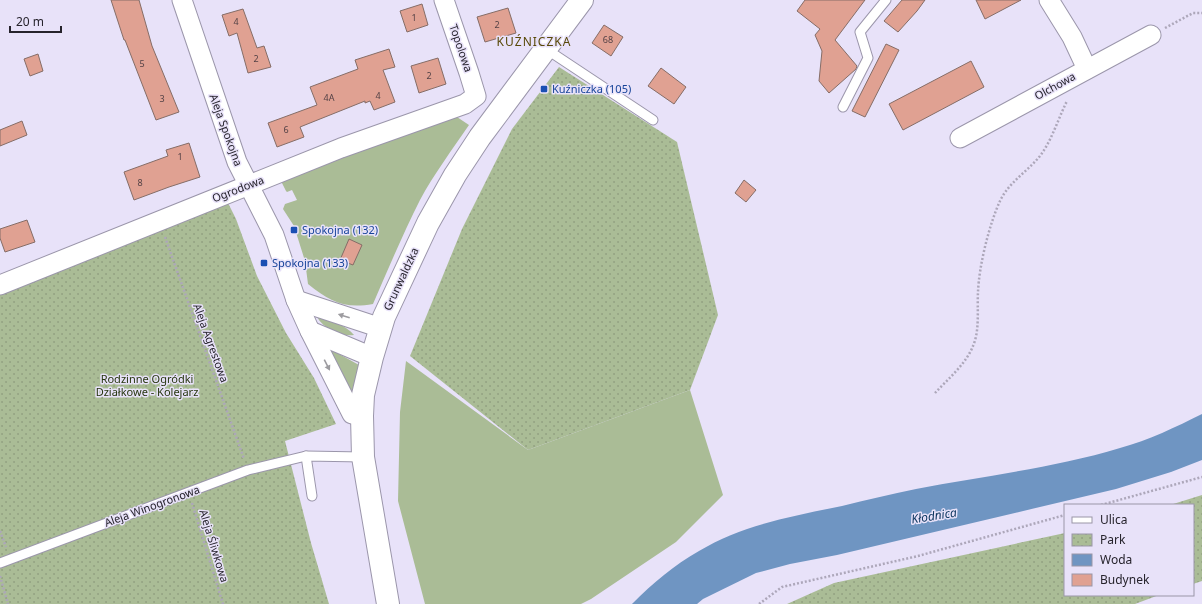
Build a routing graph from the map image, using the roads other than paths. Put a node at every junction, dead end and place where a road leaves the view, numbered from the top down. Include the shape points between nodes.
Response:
1 (182, 0) edge
2 (444, 0) edge
3 (582, 0) edge
4 (886, 0) edge
5 (1049, 0) edge
6 (1151, 36) road end
7 (546, 49) junction
8 (1080, 72) junction
9 (476, 96) joint
10 (843, 107) dead end
11 (653, 120) dead end
12 (960, 138) dead end
13 (249, 185) junction
14 (0, 284) edge
15 (296, 300) junction
16 (381, 328) junction
17 (310, 331) junction
18 (372, 357) junction
19 (362, 416) junction
20 (306, 456) junction
21 (363, 457) junction
22 (312, 496) dead end
23 (0, 563) edge
24 (388, 604) edge

1 - 13 street, Aleja Spokojna via 237,162
2 - 9 street, Topolowa
3 - 7 street, Grunwaldzka
4 - 10 lane via 860,32 868,58
5 - 8 street via 1072,37
6 - 8 street, Olchowa
7 - 11 lane
7 - 16 street, Grunwaldzka via 455,175 428,223
8 - 12 street, Olchowa
9 - 13 street, Ogrodowa via 465,104 341,148
13 - 14 street, Ogrodowa
13 - 15 street, Aleja Spokojna via 274,235
16 -> 15 street
15 - 17 street, Aleja Spokojna
16 - 18 street, Grunwaldzka
17 - 18 street
17 -> 19 street, Aleja Spokojna via 352,414
18 - 19 street, Grunwaldzka via 363,395
19 - 21 street, Grunwaldzka
20 - 21 lane, Aleja Winogronowa
20 - 22 lane
20 - 23 lane, Aleja Winogronowa via 248,470
21 - 24 street, Grunwaldzka

